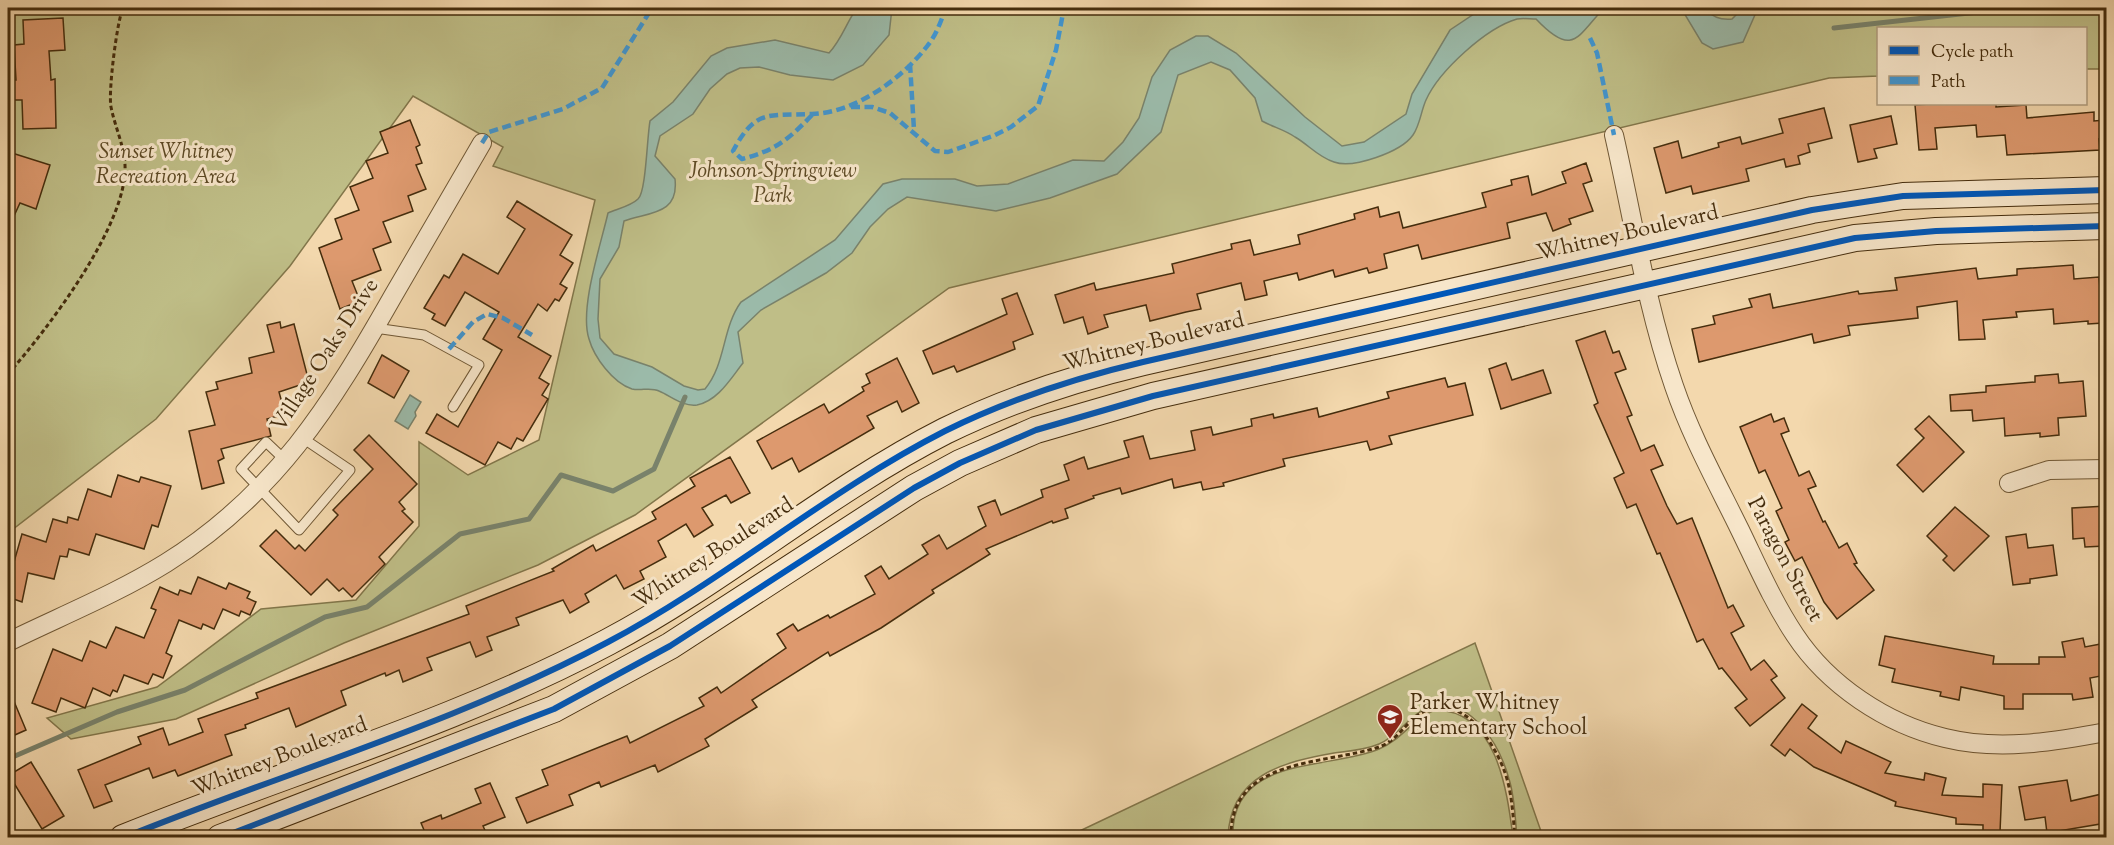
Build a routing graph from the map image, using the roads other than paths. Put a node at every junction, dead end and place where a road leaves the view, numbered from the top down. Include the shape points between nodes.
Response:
1 (1614, 135) dead end
2 (482, 143) dead end
3 (2106, 190) edge
4 (2106, 226) edge
5 (1640, 249) junction
6 (1648, 284) junction
7 (375, 328) junction
8 (453, 407) dead end
9 (304, 439) junction
10 (286, 461) junction
11 (2106, 469) edge
12 (2009, 483) dead end
13 (261, 488) junction
14 (8, 642) edge
15 (2106, 732) edge
16 (123, 837) edge
17 (220, 837) edge

1 - 5 street, Paragon Street
2 - 7 street, Village Oaks Drive
3 - 5 street, Whitney Boulevard via 1903,196 1812,210
4 - 6 street via 1881,235
5 - 6 street, Paragon Street
5 - 16 street, Whitney Boulevard via 1122,367 1024,397 944,432 897,458 651,617 579,658 506,691
6 - 15 street, Paragon Street via 1663,351 1692,430 1779,609 1796,636 1839,684 1893,719 1971,743 2028,744
6 - 17 street via 1153,396 1036,430 914,488 670,646 592,690 518,724
7 - 8 lane via 424,335 479,365
7 - 9 street, Village Oaks Drive
9 - 10 street, Village Oaks Drive
9 - 13 lane via 350,470 299,530
10 - 13 street, Village Oaks Drive
10 - 13 lane via 266,442 241,469
11 - 12 street via 2049,470
13 - 14 street, Village Oaks Drive via 167,562 114,593

